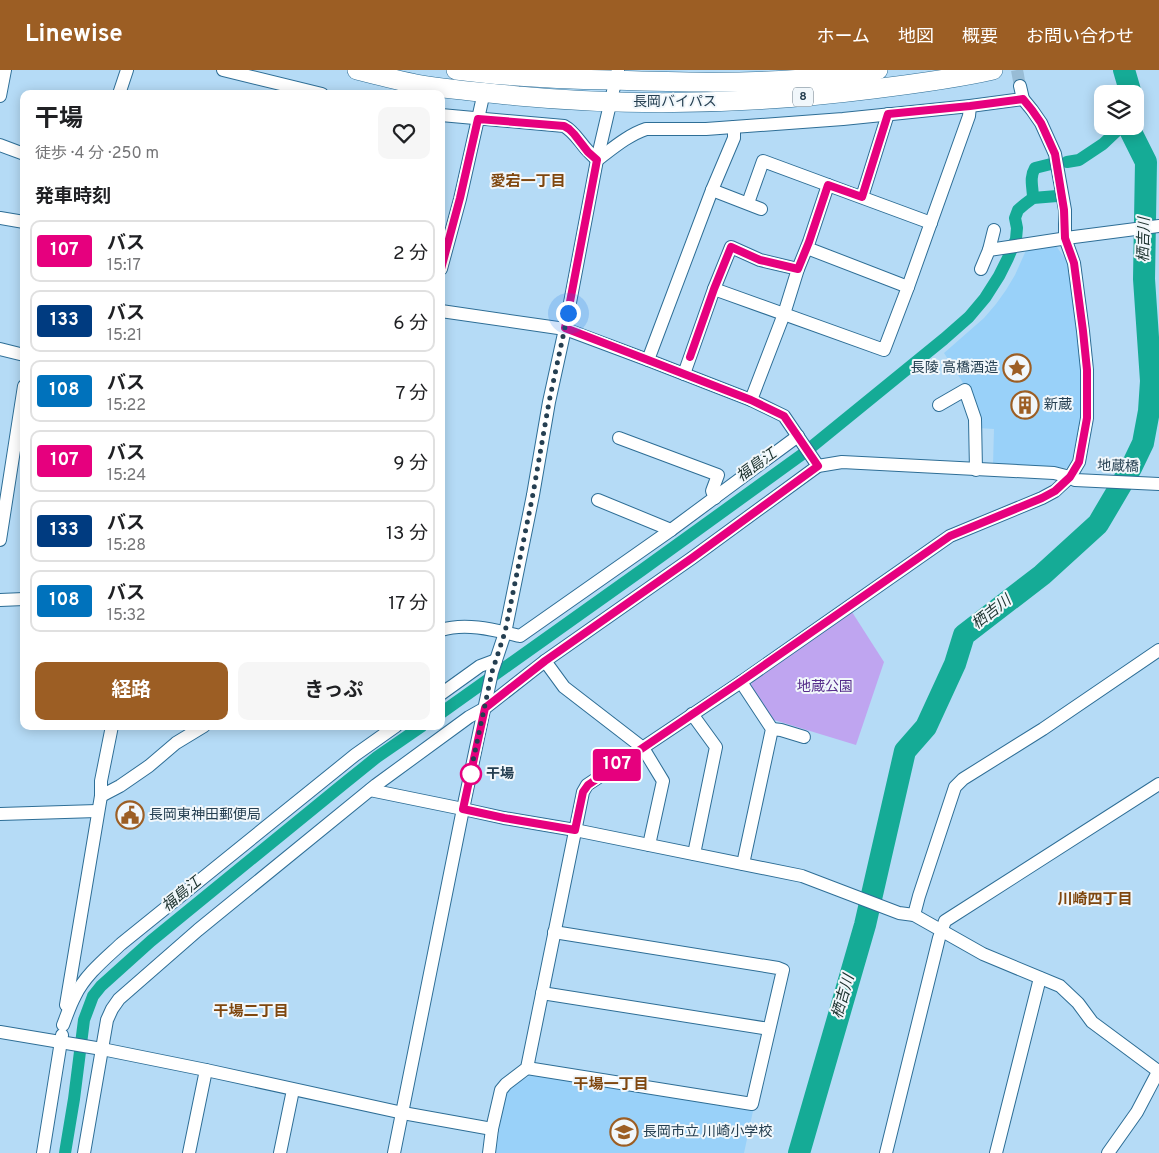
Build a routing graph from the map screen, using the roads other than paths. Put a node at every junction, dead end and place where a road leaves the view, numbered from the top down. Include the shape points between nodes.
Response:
1 (5, 70) edge
2 (127, 70) edge
3 (223, 70) edge
4 (357, 70) edge
5 (456, 70) edge
6 (878, 70) edge
7 (993, 70) edge
8 (617, 75) edge
9 (1020, 86) tunnel mouth
10 (120, 90) edge
11 (306, 90) edge
12 (484, 92) junction
13 (0, 96) edge
14 (1023, 99) junction
15 (610, 102) junction
16 (970, 106) junction
17 (888, 114) junction
18 (445, 115) edge
19 (478, 119) junction
20 (734, 127) junction
21 (0, 145) edge
22 (20, 152) edge
23 (597, 160) junction
24 (828, 185) junction
25 (712, 190) junction
26 (862, 197) junction
27 (748, 203) junction
28 (761, 209) dead end
29 (0, 218) edge
30 (20, 221) edge
31 (932, 223) junction
32 (1159, 226) edge
33 (994, 230) dead end
34 (1069, 238) junction
35 (807, 248) junction
36 (992, 249) junction
37 (445, 254) edge
38 (798, 269) junction
39 (981, 269) dead end
40 (908, 287) junction
41 (714, 289) junction
42 (445, 312) edge
43 (784, 314) junction
44 (565, 328) junction
45 (0, 349) edge
46 (20, 354) edge
47 (648, 360) junction
48 (684, 374) junction
49 (751, 400) junction
50 (939, 405) dead end
51 (20, 412) edge
52 (619, 438) dead end
53 (800, 439) junction
54 (816, 462) junction
55 (976, 470) junction
56 (1072, 479) junction
57 (1159, 484) edge
58 (715, 498) junction
59 (598, 500) dead end
60 (671, 530) junction
61 (0, 540) edge
62 (20, 599) edge
63 (0, 600) edge
64 (445, 629) edge
65 (505, 632) junction
66 (1159, 650) edge
67 (545, 661) junction
68 (494, 666) junction
69 (740, 682) junction
70 (445, 691) edge
71 (486, 705) junction
72 (692, 714) junction
73 (772, 729) junction
74 (111, 730) edge
75 (197, 730) edge
76 (391, 730) edge
77 (804, 737) dead end
78 (643, 748) junction
79 (1159, 784) edge
80 (370, 790) junction
81 (101, 796) junction
82 (463, 809) junction
83 (97, 811) junction
84 (0, 814) edge
85 (575, 830) junction
86 (649, 845) junction
87 (694, 854) junction
88 (743, 864) junction
89 (914, 915) junction
90 (942, 931) junction
91 (554, 932) junction
92 (1040, 978) junction
93 (542, 993) junction
94 (63, 1025) junction
95 (769, 1029) junction
96 (0, 1032) edge
97 (64, 1043) junction
98 (97, 1049) junction
99 (527, 1068) junction
100 (206, 1070) junction
101 (1159, 1070) edge
102 (293, 1090) junction
103 (403, 1113) junction
104 (492, 1129) junction
105 (43, 1153) edge
106 (84, 1153) edge
107 (189, 1153) edge
108 (280, 1153) edge
109 (394, 1153) edge
110 (489, 1153) edge
111 (886, 1153) edge
112 (996, 1153) edge
113 (1108, 1153) edge

1 - 13 street
2 - 10 street
3 - 11 street
4 - 12 highway, 長岡バイパス / 8 via 417,84
5 - 8 highway, 長岡バイパス / 8 via 492,75
6 - 8 highway, 長岡バイパス / 8 via 754,81 692,82
7 - 15 highway, 長岡バイパス / 8 via 927,82 769,100
8 - 15 street
9 - 14 street
12 - 15 highway, 長岡バイパス / 8
12 - 19 street
14 - 16 street
14 - 34 street via 1041,123 1055,154
15 - 23 street
16 - 17 street
16 - 31 street
17 - 20 street
17 - 26 street
18 - 19 street
19 - 23 street via 564,126
19 - 37 street
20 - 23 street via 646,129
20 - 25 street via 734,138
21 - 22 street
23 - 44 street
24 - 26 street
24 - 27 street via 763,160
24 - 35 street
25 - 27 street
25 - 47 street
26 - 31 street
27 - 28 street
29 - 30 street
31 - 40 street
32 - 34 street
33 - 36 street
34 - 36 street
34 - 56 street via 1087,370 1087,418 1079,462
35 - 38 street
35 - 40 street
36 - 39 street
38 - 41 street via 760,260 731,247
38 - 43 street
40 - 43 street via 884,350
41 - 43 street
41 - 48 street
42 - 44 street
43 - 49 street
44 - 47 street
44 - 65 street
45 - 46 street
47 - 48 street
48 - 49 street
49 - 53 street via 784,416
50 - 55 street via 965,390 975,419
51 - 61 street
52 - 58 street via 718,475 712,491
53 - 54 street
53 - 58 street
54 - 55 street, 地蔵橋
54 - 67 street via 699,553
55 - 56 street, 地蔵橋 via 1054,473
56 - 57 street, 地蔵橋
56 - 69 street via 1042,498 950,536
58 - 60 street
59 - 60 street
60 - 65 street via 520,636
62 - 63 street
64 - 65 street via 461,627
65 - 68 street
66 - 89 street via 955,787
67 - 71 street
67 - 78 street via 564,687
68 - 70 street via 480,666
68 - 71 street
69 - 72 street
69 - 73 street
71 - 80 street
71 - 82 street
72 - 78 street
72 - 87 street via 716,747
73 - 77 street
73 - 88 street
74 - 81 street
75 - 81 street
76 - 94 street via 121,944 97,966 75,995
78 - 85 street via 588,785 583,792
78 - 86 street via 662,781
79 - 90 street via 945,920
80 - 82 street
80 - 98 street via 119,999 107,1020
81 - 83 street
82 - 85 street
82 - 103 street
83 - 84 street
83 - 94 street
85 - 86 street
85 - 91 street
86 - 87 street
87 - 88 street
88 - 89 street via 802,876 899,913
89 - 90 street
90 - 92 street via 983,954
90 - 111 street
91 - 93 street
91 - 95 street via 782,970
92 - 101 street via 1060,986 1078,1002 1092,1022
92 - 112 street
93 - 95 street
93 - 99 street
94 - 97 street
95 - 99 street via 752,1104
96 - 97 street
97 - 98 street
97 - 105 street
98 - 100 street
98 - 106 street
99 - 104 street via 500,1090
100 - 102 street
100 - 107 street
101 - 113 street via 1137,1112
102 - 103 street
102 - 108 street
103 - 104 street
103 - 109 street
104 - 110 street

